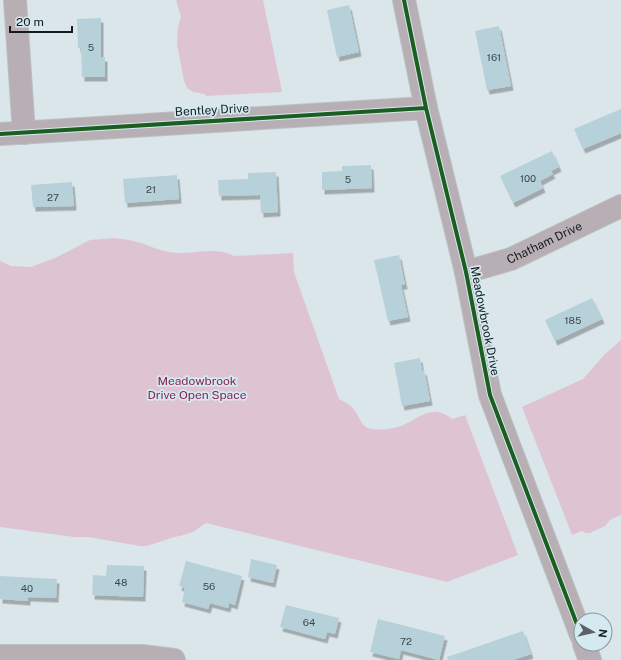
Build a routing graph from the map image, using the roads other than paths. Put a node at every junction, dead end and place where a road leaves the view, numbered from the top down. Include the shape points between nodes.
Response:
1 (15, 0) edge
2 (404, 0) edge
3 (426, 108) junction
4 (24, 133) junction
5 (0, 134) edge
6 (621, 206) edge
7 (466, 272) junction
8 (573, 614) edge
9 (0, 656) edge
10 (62, 658) edge
11 (174, 660) edge

1 - 4 street
2 - 3 street, Meadowbrook Drive
3 - 4 street, Bentley Drive
3 - 7 street, Meadowbrook Drive
4 - 5 street, Bentley Drive
6 - 7 street, Chatham Drive via 511,259
7 - 8 street, Meadowbrook Drive via 490,395
9 - 10 street
10 - 11 street via 142,656

